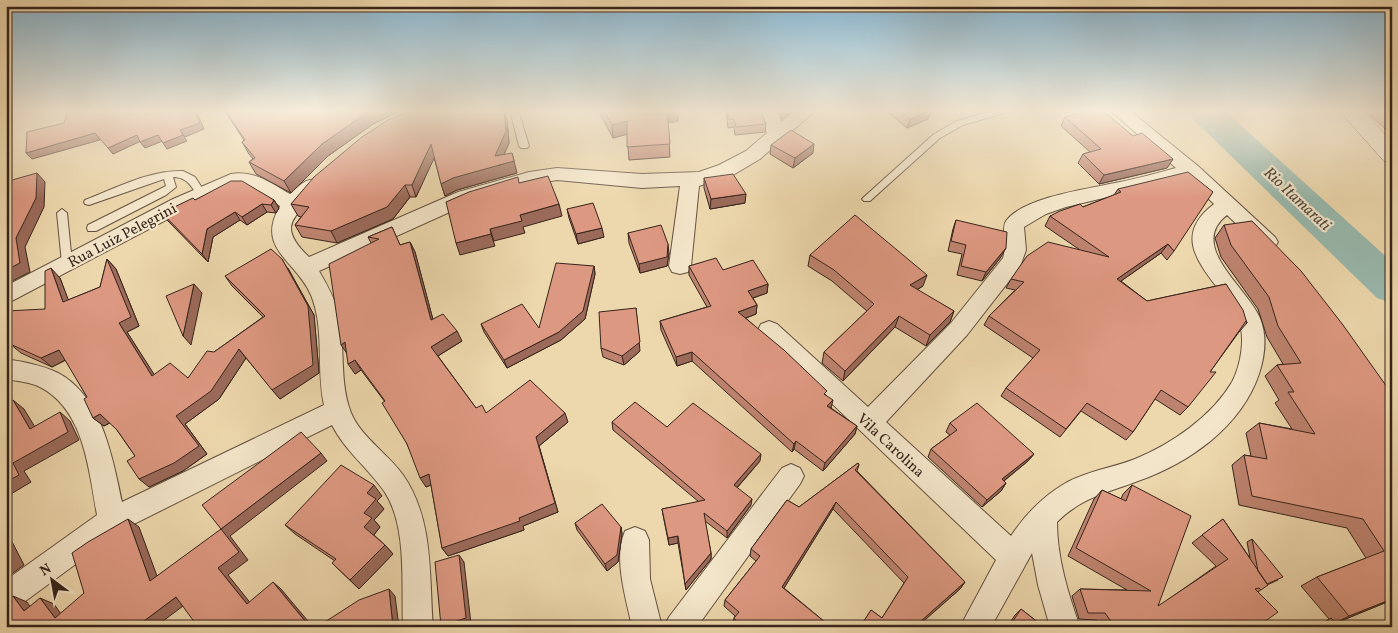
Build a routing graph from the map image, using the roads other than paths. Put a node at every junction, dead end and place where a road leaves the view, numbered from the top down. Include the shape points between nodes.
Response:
1 (522, 140) edge
2 (772, 140) edge
3 (934, 140) edge
4 (1154, 140) edge
5 (1377, 140) edge
6 (524, 146) dead end
7 (1392, 156) edge
8 (330, 169) edge
9 (1191, 171) junction
10 (168, 175) junction
11 (690, 181) junction
12 (201, 194) junction
13 (867, 199) dead end
14 (89, 202) dead end
15 (1228, 204) junction
16 (293, 205) junction
17 (62, 213) dead end
18 (92, 228) dead end
19 (1283, 258) edge
20 (67, 264) junction
21 (680, 266) dead end
22 (305, 268) junction
23 (6, 296) edge
24 (769, 330) dead end
25 (6, 369) edge
26 (338, 410) junction
27 (868, 424) junction
28 (790, 476) dead end
29 (1044, 514) junction
30 (112, 521) junction
31 (635, 540) dead end
32 (1013, 557) junction
33 (6, 598) edge
34 (418, 627) edge
35 (646, 627) edge
36 (679, 627) edge
37 (975, 627) edge
38 (1065, 627) edge

1 - 6 lane
2 - 11 street via 740,163
3 - 13 lane
4 - 9 street
5 - 7 street
8 - 16 street
9 - 15 street
9 - 27 street via 1054,201 1028,213 1014,224 1016,250 1012,261 959,329
10 - 12 lane via 189,177
10 - 14 lane
10 - 18 lane via 171,186 163,193
11 - 21 street
11 - 22 street via 610,180 557,174 529,179 465,197
12 - 16 street, Rua Luiz Pelegrini via 241,179 262,186
12 - 20 street, Rua Luiz Pelegrini
15 - 19 street
15 - 29 street via 1208,218 1203,226 1201,242 1210,261 1249,318 1253,344 1250,367 1240,388 1202,432 1174,452 1142,468 1090,485 1067,496
16 - 22 street via 283,218 280,231 284,244
17 - 20 lane
20 - 23 street, Rua Luiz Pelegrini
22 - 26 street via 317,284 324,303
24 - 27 street, Vila Carolina
25 - 30 street via 36,375 54,383 78,407 94,440
26 - 30 street
26 - 34 street via 349,431 401,493 410,520 414,551
27 - 32 street, Vila Carolina
28 - 36 street
29 - 32 street
29 - 38 street via 1043,534 1052,588
30 - 33 street
31 - 35 street via 636,579
32 - 37 street

